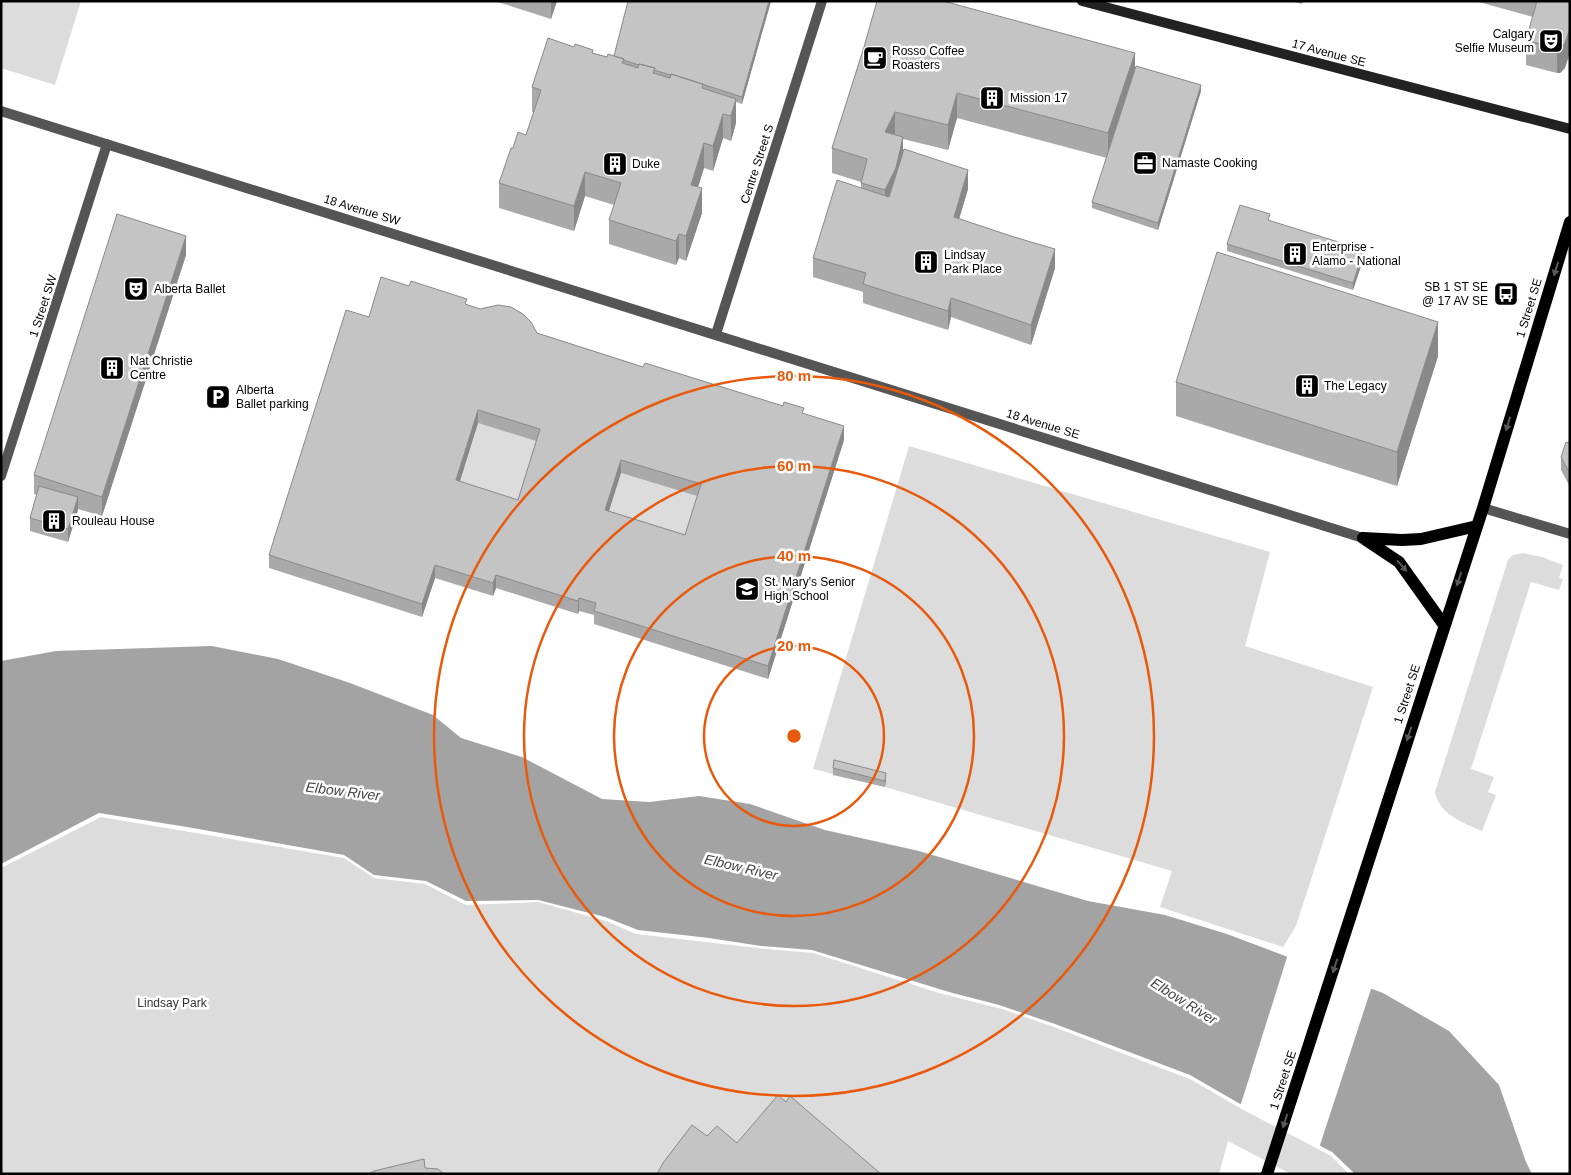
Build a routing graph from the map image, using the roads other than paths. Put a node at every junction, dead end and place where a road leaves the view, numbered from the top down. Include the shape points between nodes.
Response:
1 (822, 1) edge
2 (1082, 1) edge
3 (1, 111) edge
4 (1570, 129) edge
5 (107, 144) junction
6 (1570, 222) edge
7 (716, 334) junction
8 (1, 476) edge
9 (1483, 508) junction
10 (1477, 526) junction
11 (1570, 534) edge
12 (1362, 538) junction
13 (1444, 625) junction
14 (1268, 1174) edge

1 - 7 street, Centre Street S
2 - 4 main road, 17 Avenue SE
3 - 5 street, 18 Avenue SW
5 - 7 street, 18 Avenue SW
5 - 8 street, 1 Street SW
6 -> 9 main road, 1 Street SE
7 - 12 street, 18 Avenue SE
9 - 10 main road, 1 Street SE
9 - 11 street
10 - 12 main road via 1421,539
10 -> 13 main road, 1 Street SE
12 -> 13 main road via 1399,562
13 -> 14 main road, 1 Street SE

